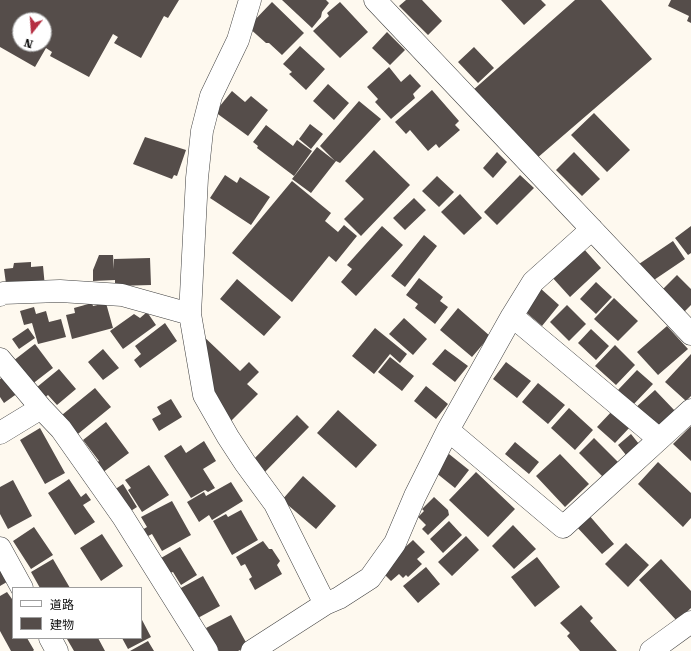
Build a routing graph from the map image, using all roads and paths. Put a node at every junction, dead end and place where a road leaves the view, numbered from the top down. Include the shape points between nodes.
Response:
1 (250, 0) edge
2 (374, 0) edge
3 (592, 229) junction
4 (0, 295) edge
5 (190, 314) junction
6 (512, 316) junction
7 (691, 334) edge
8 (0, 359) edge
9 (42, 408) junction
10 (691, 410) edge
11 (448, 430) junction
12 (0, 433) edge
13 (659, 439) junction
14 (0, 548) edge
15 (21, 587) edge
16 (325, 604) junction
17 (691, 622) edge
18 (207, 651) edge
19 (252, 651) edge
20 (651, 651) edge

1 - 5 street via 238,40 211,96 202,131
2 - 3 street
3 - 6 street via 533,282
3 - 7 street
4 - 5 street via 60,291 122,295
5 - 16 street via 204,395 232,444 276,504
6 - 11 street
6 - 13 street
8 - 9 street
9 - 12 street
9 - 18 street via 123,517
10 - 13 street
11 - 13 street via 562,527
11 - 16 street via 391,549 370,578
14 - 15 street
16 - 19 street
17 - 20 street

